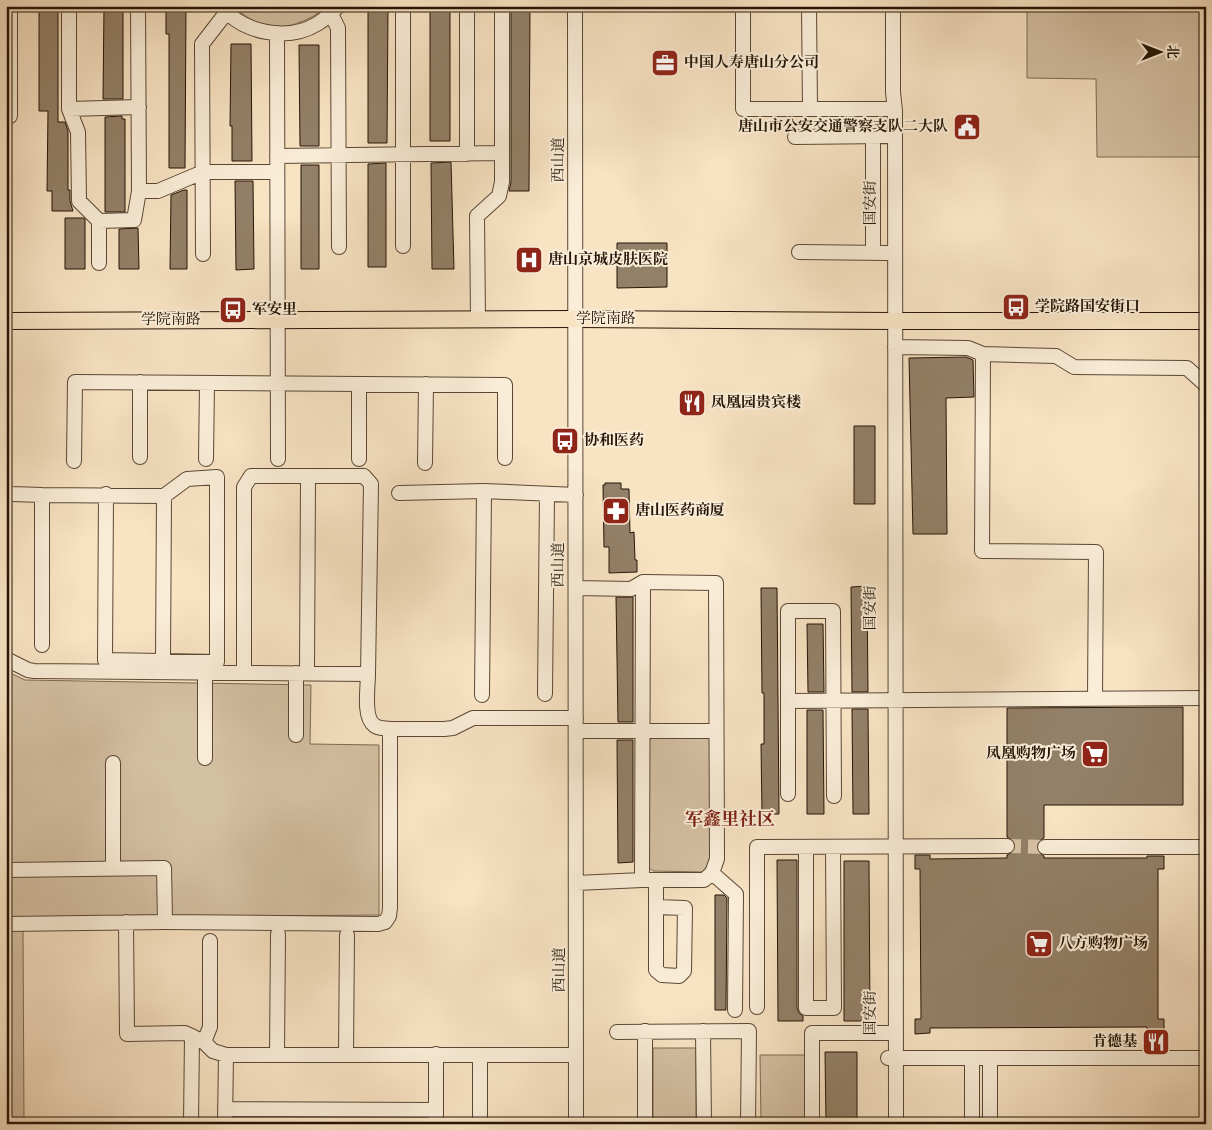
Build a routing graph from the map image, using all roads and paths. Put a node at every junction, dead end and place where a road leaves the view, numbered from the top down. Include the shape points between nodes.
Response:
1 (10, 6) edge
2 (69, 6) edge
3 (138, 6) edge
4 (403, 6) edge
5 (467, 6) edge
6 (502, 6) edge
7 (575, 6) edge
8 (743, 6) edge
9 (809, 6) edge
10 (893, 6) edge
11 (224, 10) edge
12 (335, 10) edge
13 (277, 33) junction
14 (892, 92) junction
15 (139, 107) junction
16 (69, 108) junction
17 (810, 109) junction
18 (887, 109) junction
19 (6, 116) edge
20 (795, 136) dead end
21 (880, 136) junction
22 (502, 153) junction
23 (403, 154) junction
24 (467, 154) junction
25 (339, 155) junction
26 (277, 156) junction
27 (203, 172) junction
28 (277, 172) junction
29 (139, 191) junction
30 (99, 221) junction
31 (403, 246) dead end
32 (339, 247) dead end
33 (799, 252) dead end
34 (880, 253) junction
35 (203, 254) dead end
36 (99, 263) dead end
37 (478, 319) junction
38 (576, 319) junction
39 (278, 320) junction
40 (6, 321) edge
41 (891, 321) junction
42 (1206, 321) edge
43 (895, 348) junction
44 (983, 354) junction
45 (140, 382) junction
46 (207, 383) junction
47 (278, 383) junction
48 (359, 384) junction
49 (426, 384) junction
50 (1206, 385) edge
51 (140, 457) dead end
52 (278, 458) dead end
53 (506, 458) dead end
54 (206, 459) dead end
55 (359, 459) dead end
56 (74, 461) dead end
57 (425, 463) dead end
58 (308, 476) junction
59 (484, 491) junction
60 (6, 492) edge
61 (399, 493) dead end
62 (106, 494) junction
63 (547, 494) junction
64 (42, 495) junction
65 (576, 495) junction
66 (164, 496) junction
67 (643, 582) junction
68 (576, 588) junction
69 (42, 645) dead end
70 (6, 660) edge
71 (163, 661) junction
72 (205, 673) junction
73 (244, 673) junction
74 (301, 673) junction
75 (368, 674) junction
76 (545, 694) dead end
77 (482, 695) dead end
78 (1206, 698) edge
79 (1095, 699) junction
80 (788, 700) junction
81 (834, 700) junction
82 (892, 700) junction
83 (576, 724) junction
84 (390, 729) junction
85 (643, 731) junction
86 (716, 731) junction
87 (296, 735) dead end
88 (205, 758) dead end
89 (113, 763) dead end
90 (788, 794) dead end
91 (834, 796) dead end
92 (1007, 846) tunnel mouth
93 (806, 847) junction
94 (833, 847) junction
95 (892, 847) junction
96 (1045, 847) tunnel mouth
97 (1206, 847) edge
98 (113, 868) junction
99 (6, 870) edge
100 (712, 873) junction
101 (649, 880) junction
102 (576, 883) junction
103 (656, 907) junction
104 (126, 922) junction
105 (165, 922) junction
106 (6, 924) edge
107 (278, 934) dead end
108 (347, 935) dead end
109 (210, 941) dead end
110 (757, 1006) dead end
111 (735, 1010) dead end
112 (645, 1031) junction
113 (703, 1031) junction
114 (617, 1032) dead end
115 (892, 1033) junction
116 (198, 1039) junction
117 (436, 1054) junction
118 (226, 1055) junction
119 (277, 1055) junction
120 (346, 1055) junction
121 (480, 1055) junction
122 (576, 1055) junction
123 (892, 1058) junction
124 (972, 1058) junction
125 (990, 1058) junction
126 (1206, 1058) edge
127 (225, 1110) junction
128 (314, 1117) edge
129 (436, 1117) edge
130 (191, 1124) edge
131 (225, 1124) edge
132 (480, 1124) edge
133 (576, 1124) edge
134 (645, 1124) edge
135 (704, 1124) edge
136 (748, 1124) edge
137 (812, 1124) edge
138 (888, 1124) edge
139 (896, 1124) edge
140 (972, 1124) edge
141 (990, 1124) edge

1 - 19 street via 10,116
2 - 16 street
3 - 15 street
4 - 23 street
5 - 24 street
6 - 22 street
7 - 38 street, 西山道
8 - 17 street via 743,109
9 - 17 street
10 - 14 street, 国安街
11 - 13 street via 253,29
11 - 27 street via 202,44
12 - 13 street via 316,25 296,32
12 - 25 street via 338,28
13 - 26 street
14 - 18 street, 国安街
14 - 41 street, 国安街 via 895,111
15 - 16 street
15 - 29 street
16 - 30 street via 78,132 79,201
17 - 18 street
18 - 21 street, 国安街
20 - 21 street
21 - 34 street, 国安街
22 - 24 street
22 - 37 street via 499,196 478,216
23 - 24 street
23 - 25 street
23 - 31 street
25 - 26 street
25 - 32 street
26 - 28 street
27 - 28 street
27 - 29 street via 158,191
27 - 35 street
28 - 39 street
29 - 30 street via 134,220
30 - 36 street
33 - 34 street
34 - 41 street, 国安街
37 - 38 main road, 学院南路
37 - 39 main road, 学院南路
38 - 41 main road, 学院南路
38 - 65 street, 西山道
39 - 40 main road, 学院南路
39 - 47 street
41 - 42 main road, 学院南路
41 - 43 street, 国安街
41 - 82 street, 国安街
43 - 44 street via 968,348
43 - 82 street, 国安街
44 - 50 street via 1056,356 1074,367 1187,368
44 - 79 street via 982,551 1096,552
45 - 46 street
45 - 51 street
45 - 56 street via 75,382
46 - 47 street
46 - 54 street
47 - 48 street
47 - 52 street
48 - 49 street
48 - 55 street
49 - 53 street via 505,385
49 - 57 street
58 - 73 street via 251,476 244,487
58 - 74 street
58 - 75 street via 364,476 371,484
59 - 61 street
59 - 63 street
59 - 77 street
60 - 64 street
62 - 64 street
62 - 66 street
62 - 71 street via 105,660
63 - 65 street
63 - 76 street
64 - 69 street
65 - 68 street, 西山道
66 - 71 street
66 - 71 street via 187,479 217,477 217,662
67 - 68 street via 631,589
67 - 85 street
67 - 86 street via 716,584
68 - 83 street, 西山道
70 - 72 street via 34,671
72 - 73 street
72 - 88 street
73 - 74 street
74 - 75 street
74 - 87 street
75 - 84 street via 367,713 370,721 375,726
78 - 79 street
79 - 82 street
80 - 81 street
80 - 81 street via 788,611 834,610
80 - 90 street
81 - 82 street
81 - 91 street
82 - 95 street, 国安街
83 - 84 street via 473,718 453,728
83 - 85 street
83 - 102 street, 西山道
84 - 105 street via 390,908 385,922
85 - 86 street
85 - 101 street
86 - 100 street via 717,859
89 - 98 street
92 - 95 street
93 - 94 street
93 - 94 street via 806,1008 834,1008
93 - 110 street via 757,847
94 - 95 street
95 - 115 street, 国安街
96 - 97 street
98 - 99 street
98 - 105 street via 164,868
100 - 101 street via 704,880
100 - 111 street via 736,894
101 - 102 street
101 - 103 street
102 - 122 street, 西山道
103 - 103 street via 656,970 662,975 679,976 684,971 684,908
104 - 105 street
104 - 106 street
104 - 116 street via 126,1034 185,1034
107 - 119 street
108 - 120 street
109 - 116 street via 210,1027
112 - 113 street
112 - 114 street
112 - 134 street
113 - 135 street
113 - 136 street via 748,1031
115 - 123 street, 国安街
115 - 137 street via 812,1033
116 - 118 street via 213,1052
116 - 130 street
117 - 120 street
117 - 121 street
117 - 129 street
118 - 119 street
118 - 127 street
119 - 120 street
121 - 122 street
121 - 132 street
122 - 133 street, 西山道
123 - 124 street
123 - 138 street, 国安街
123 - 139 street, 国安街
124 - 125 street
124 - 140 street
125 - 126 street
125 - 141 street
127 - 128 street
127 - 131 street
128 - 129 street

